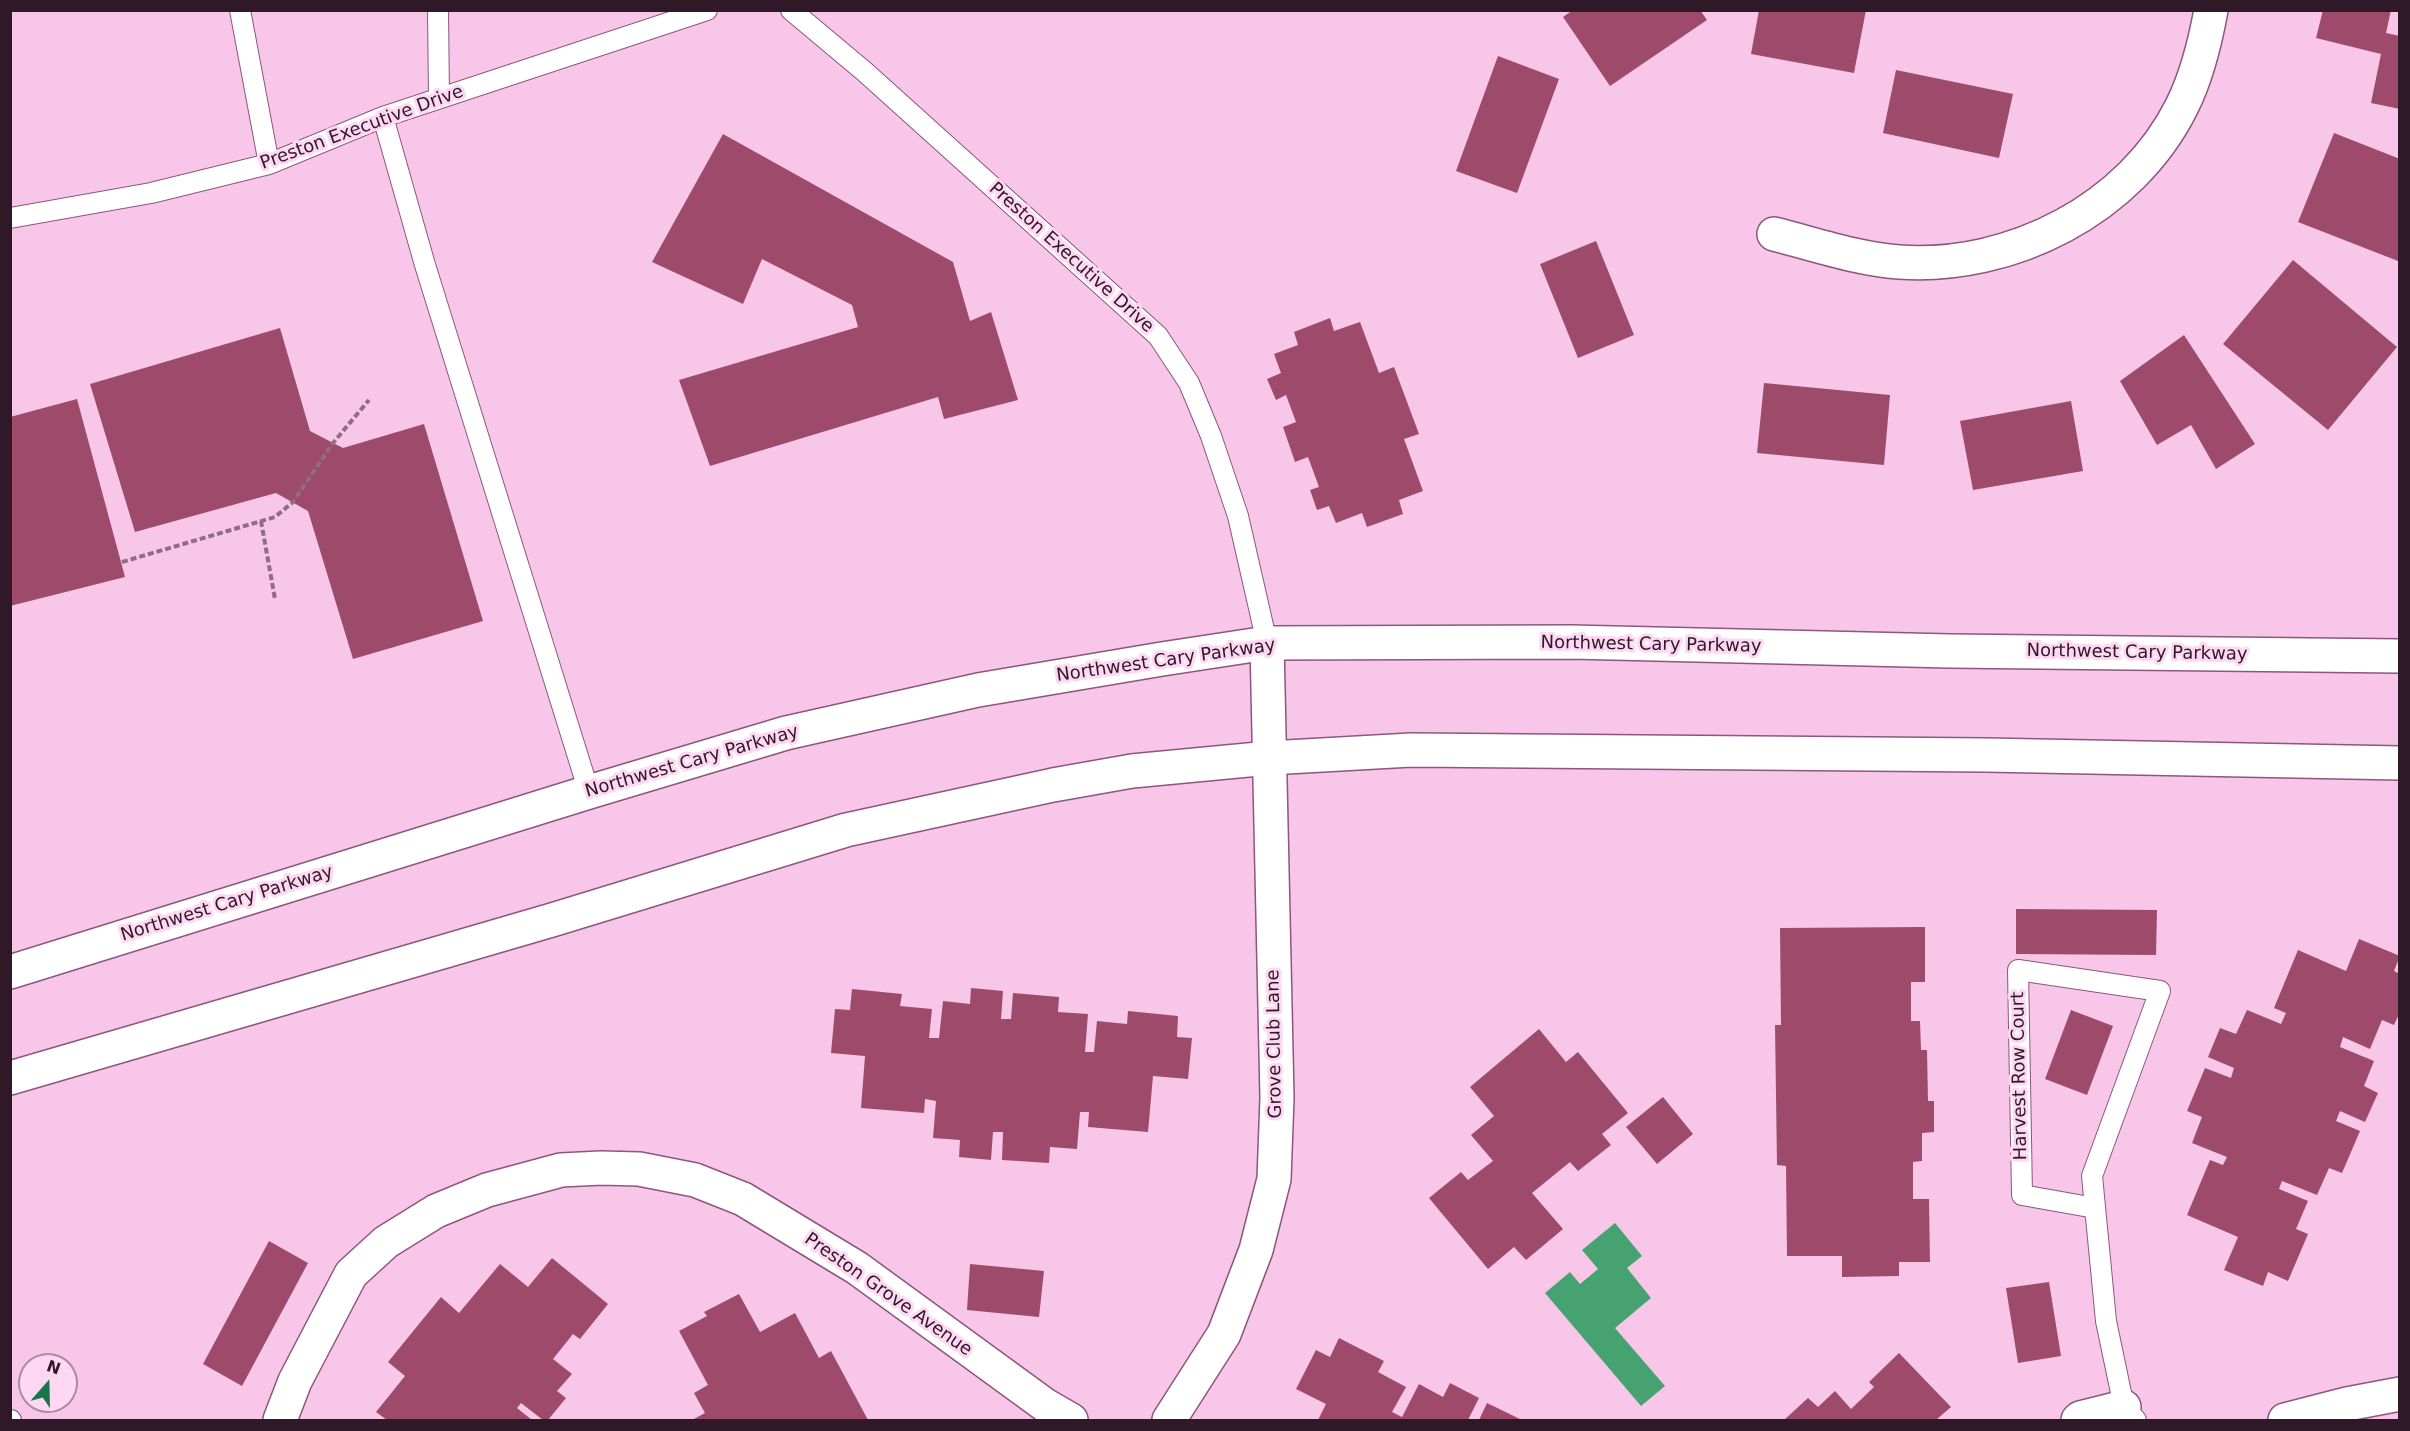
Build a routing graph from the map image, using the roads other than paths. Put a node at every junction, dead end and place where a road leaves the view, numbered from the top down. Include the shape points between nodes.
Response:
1 (240, 10) edge
2 (438, 10) edge
3 (707, 10) edge
4 (791, 10) edge
5 (2211, 10) edge
6 (439, 98) junction
7 (383, 117) junction
8 (269, 164) junction
9 (10, 219) edge
10 (1774, 234) dead end
11 (1267, 644) junction
12 (2400, 656) edge
13 (1269, 758) junction
14 (2400, 764) edge
15 (589, 792) junction
16 (10, 972) edge
17 (10, 1078) edge
18 (2095, 1208) junction
19 (2400, 1394) edge
20 (2130, 1414) edge
21 (1051, 1415) edge
22 (280, 1420) edge
23 (1169, 1420) edge
24 (2078, 1420) edge
25 (2285, 1420) edge

1 - 8 lane
2 - 6 lane
3 - 6 lane, Preston Executive Drive
4 - 11 lane, Preston Executive Drive via 1158,336 1189,383 1211,436 1238,516
5 - 10 main road via 2203,51 2182,106 2166,133 2142,164 2109,196 2063,226 2024,244 1981,257 1938,263 1897,262
6 - 7 lane, Preston Executive Drive
7 - 8 lane, Preston Executive Drive
7 - 15 lane via 425,265
8 - 9 lane, Preston Executive Drive via 151,194
11 - 12 main road, Northwest Cary Parkway via 1571,642
11 - 13 main road, Grove Club Lane
11 - 15 main road, Northwest Cary Parkway via 978,690 786,733
13 - 14 main road via 1411,750 1997,755
13 - 17 main road via 1132,771 846,830
13 - 23 main road, Grove Club Lane via 1277,1098 1274,1179 1256,1250 1224,1334
15 - 16 main road, Northwest Cary Parkway
18 - 18 lane, Harvest Row Court via 2092,1176 2160,991 2018,970 2022,1195
18 - 20 lane, Harvest Row Court via 2106,1321
19 - 25 main road
20 - 24 main road, Harvest Row Court
21 - 22 main road, Preston Grove Avenue via 857,1268 742,1199 694,1180 639,1169 601,1167 561,1170 487,1190 436,1210 386,1242 351,1274 294,1381

